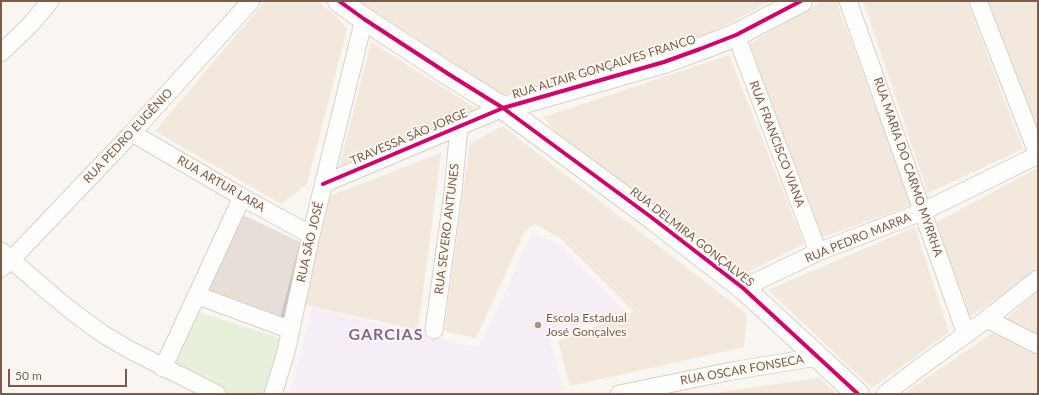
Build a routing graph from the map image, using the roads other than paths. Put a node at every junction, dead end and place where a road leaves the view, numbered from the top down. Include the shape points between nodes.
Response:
1 (50, 1) edge
2 (251, 1) edge
3 (339, 1) edge
4 (801, 1) edge
5 (848, 1) edge
6 (978, 1) edge
7 (364, 19) junction
8 (736, 35) junction
9 (1, 53) edge
10 (503, 108) junction
11 (459, 127) junction
12 (132, 133) junction
13 (1038, 155) edge
14 (323, 184) junction
15 (242, 197) junction
16 (924, 211) junction
17 (311, 234) junction
18 (818, 252) junction
19 (4, 259) edge
20 (1038, 279) edge
21 (743, 288) junction
22 (196, 296) junction
23 (987, 319) junction
24 (291, 330) junction
25 (434, 330) dead end
26 (966, 334) junction
27 (1038, 345) edge
28 (817, 357) junction
29 (163, 368) junction
30 (217, 394) edge
31 (272, 394) edge
32 (619, 394) edge
33 (858, 394) edge
34 (885, 394) edge

1 - 9 street
2 - 12 street, RUA PEDRO EUGÊNIO
3 - 7 street, RUA ALTAIR GONÇALVES FRANCO
4 - 8 street, RUA ALTAIR GONÇALVES FRANCO
5 - 16 street, RUA MARIA DO CARMO MYRRHA
6 - 13 street
7 - 10 street, RUA ALTAIR GONÇALVES FRANCO
7 - 14 street, RUA SÃO JOSÉ
8 - 10 street, RUA ALTAIR GONÇALVES FRANCO via 664,62
8 - 18 street, RUA FRANCISCO VIANA
10 - 11 street, TRAVESSA SÃO JORGE
10 - 21 street, RUA DELMIRA GONÇALVES via 651,216
11 - 14 street, TRAVESSA SÃO JORGE
11 - 25 street, RUA SEVERO ANTUNES
12 - 15 street, RUA ARTUR LARA
12 - 19 street, RUA PEDRO EUGÊNIO
13 - 16 street, RUA PEDRO MARRA
14 - 17 street, RUA SÃO JOSÉ
15 - 17 street, RUA ARTUR LARA
15 - 22 street
16 - 18 street, RUA PEDRO MARRA
16 - 26 street, RUA MARIA DO CARMO MYRRHA
17 - 24 street, RUA SÃO JOSÉ
18 - 21 street, RUA PEDRO MARRA
19 - 29 street via 74,313 128,349
20 - 23 street
21 - 28 street, RUA DELMIRA GONÇALVES
22 - 24 street
22 - 29 street
23 - 26 street
23 - 27 street
24 - 31 street, RUA SÃO JOSÉ
26 - 34 street
28 - 32 street, RUA OSCAR FONSECA
28 - 33 street, RUA DELMIRA GONÇALVES
29 - 30 street

